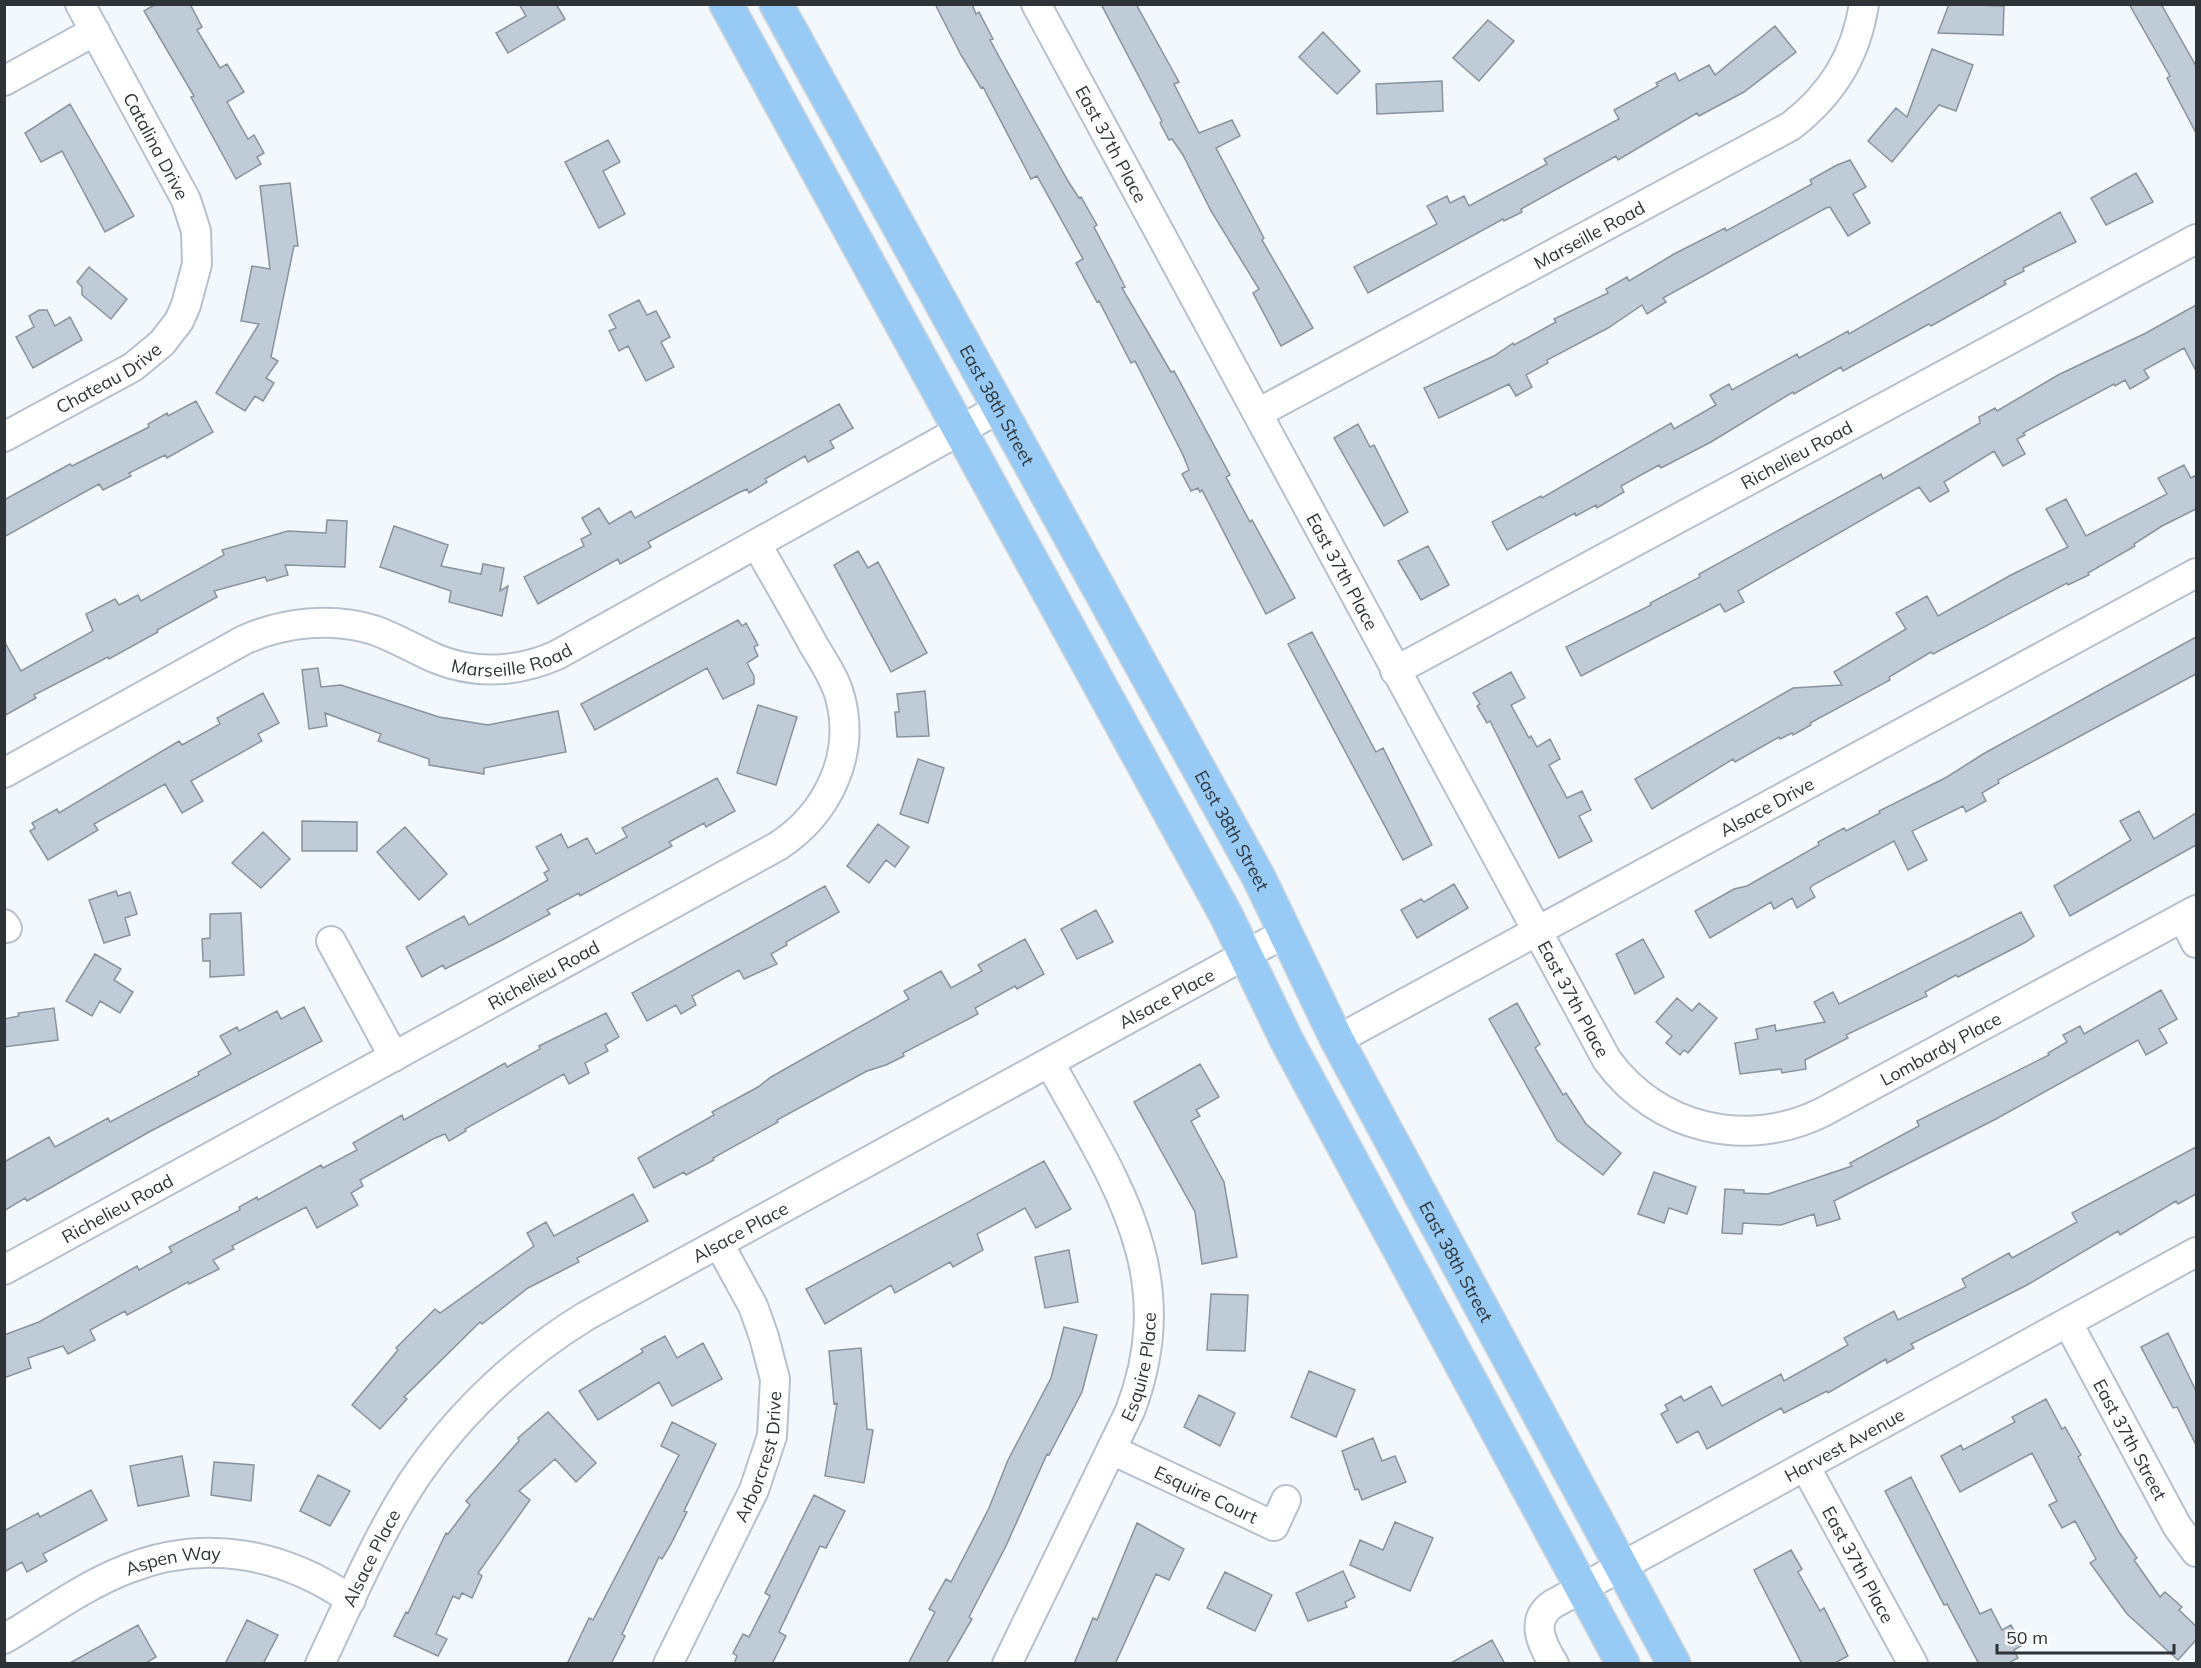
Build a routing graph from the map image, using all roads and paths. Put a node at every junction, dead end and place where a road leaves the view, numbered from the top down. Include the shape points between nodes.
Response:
1 (80, 4) edge
2 (726, 4) edge
3 (776, 4) edge
4 (1036, 4) edge
5 (1864, 4) edge
6 (95, 31) junction
7 (4, 81) edge
8 (2196, 239) edge
9 (190, 296) joint
10 (1000, 408) junction
11 (1258, 413) junction
12 (961, 429) junction
13 (4, 437) edge
14 (757, 545) junction
15 (2196, 573) edge
16 (1395, 671) junction
17 (4, 773) edge
18 (2190, 914) edge
19 (1538, 931) junction
20 (1285, 933) junction
21 (331, 941) dead end
22 (2196, 943) edge
23 (1245, 956) junction
24 (1337, 1040) junction
25 (394, 1057) junction
26 (1050, 1063) junction
27 (1674, 1117) joint
28 (719, 1244) junction
29 (2196, 1252) edge
30 (4, 1270) edge
31 (2068, 1323) junction
32 (1112, 1450) junction
33 (1805, 1466) junction
34 (1286, 1500) dead end
35 (2196, 1552) edge
36 (1622, 1567) junction
37 (1583, 1588) junction
38 (351, 1600) junction
39 (4, 1639) edge
40 (320, 1664) edge
41 (668, 1664) edge
42 (1007, 1664) edge
43 (1554, 1664) edge
44 (1623, 1664) edge
45 (1674, 1664) edge
46 (1913, 1664) edge

1 - 6 street, Catalina Drive
2 - 12 main road
3 - 10 main road, East 38th Street
4 - 11 street, East 37th Place
5 - 11 street, Marseille Road via 1856,40 1837,80 1791,126
6 - 7 street
6 - 9 street, Catalina Drive via 186,201 198,253
8 - 16 street, Richelieu Road
9 - 13 street, Chateau Drive via 179,321 149,356
10 - 12 street, Marseille Road
10 - 20 main road, East 38th Street via 1259,878
11 - 16 street, East 37th Place
12 - 14 street, Marseille Road
12 - 23 main road
14 - 17 street, Marseille Road via 557,654 536,664 514,668 457,665 372,630 350,625 304,624 271,630 244,640
14 - 25 street, Richelieu Road via 841,698 844,743 837,775 823,803 800,830 778,846
15 - 19 street, Alsace Drive
16 - 19 street, East 37th Place
18 - 22 street
18 - 27 street, Lombardy Place via 1814,1117 1781,1128 1738,1132 1694,1125
19 - 24 street, Alsace Drive
19 - 27 street, East 37th Place via 1607,1060 1628,1086
20 - 23 street, Alsace Place
20 - 24 main road, East 38th Street
21 - 25 street
23 - 26 street, Alsace Place
23 - 37 main road via 1287,1041
24 - 36 main road, East 38th Street
25 - 30 street, Richelieu Road
26 - 28 street, Alsace Place
26 - 32 street, Esquire Place via 1124,1199 1144,1265 1149,1310 1146,1356 1134,1401
28 - 38 street, Alsace Place via 570,1327 525,1359 485,1395 447,1436 413,1482
28 - 41 street, Arborcrest Drive via 753,1306 764,1337 775,1379 772,1436 754,1490
29 - 31 street, Harvest Avenue
31 - 33 street, Harvest Avenue
31 - 35 street, East 37th Street via 2177,1526
32 - 34 street, Esquire Court via 1274,1527
32 - 42 street, Esquire Place
33 - 36 street, Harvest Avenue
33 - 46 street, East 37th Place
36 - 37 street, Harvest Avenue
36 - 45 main road, East 38th Street
37 - 43 street, Harvest Avenue via 1549,1606 1542,1617 1540,1641
37 - 44 main road
38 - 39 street, Aspen Way via 323,1582 272,1560 228,1552 183,1553 150,1560 109,1577
38 - 40 street, Alsace Place

